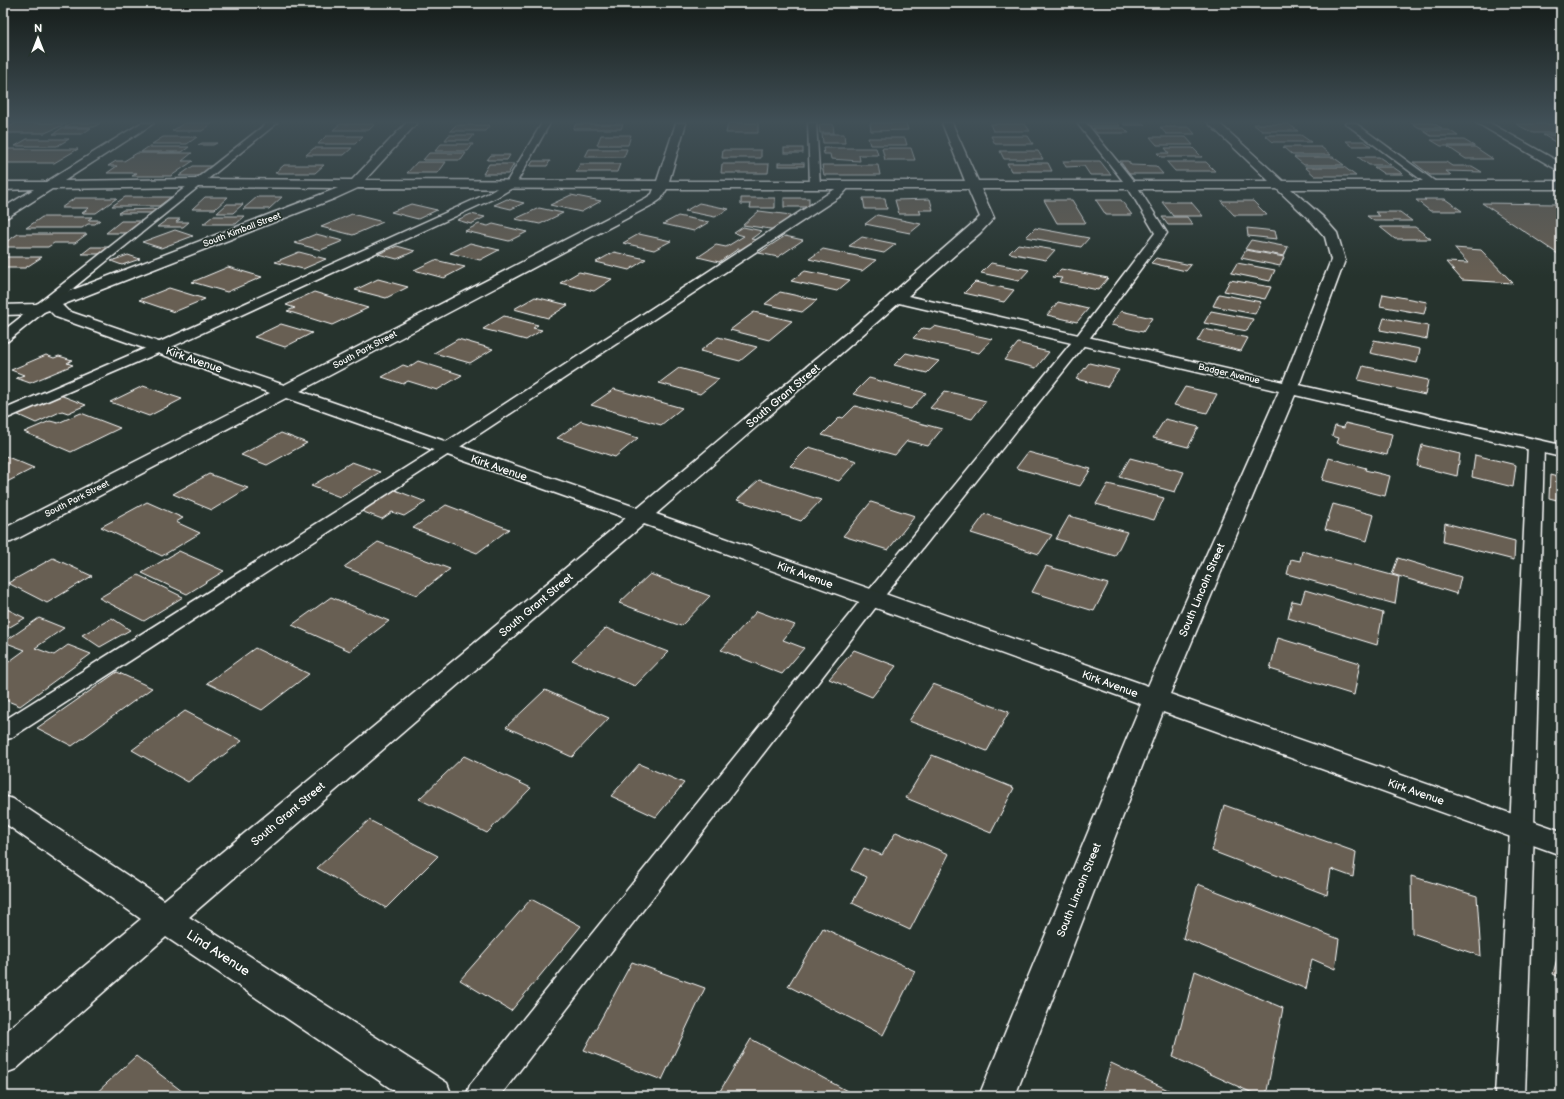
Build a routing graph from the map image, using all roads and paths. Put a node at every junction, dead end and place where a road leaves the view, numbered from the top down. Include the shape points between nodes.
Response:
1 (67, 174) edge
2 (207, 174) edge
3 (364, 174) edge
4 (516, 174) edge
5 (665, 174) edge
6 (814, 174) edge
7 (969, 174) edge
8 (1122, 174) edge
9 (1268, 174) edge
10 (1420, 174) edge
11 (196, 183) junction
12 (354, 185) junction
13 (510, 185) junction
14 (662, 185) junction
15 (815, 185) junction
16 (846, 185) junction
17 (974, 185) junction
18 (1131, 185) junction
19 (1279, 185) junction
20 (1435, 185) junction
21 (1561, 185) edge
22 (3, 186) edge
23 (48, 186) junction
24 (3, 214) edge
25 (896, 298) junction
26 (45, 307) junction
27 (3, 310) edge
28 (3, 338) edge
29 (1081, 340) junction
30 (158, 348) junction
31 (1289, 388) junction
32 (285, 392) junction
33 (3, 416) edge
34 (1536, 445) junction
35 (446, 449) junction
36 (1561, 451) edge
37 (641, 516) junction
38 (3, 537) edge
39 (872, 599) junction
40 (1155, 700) junction
41 (3, 732) edge
42 (3, 807) edge
43 (1522, 829) junction
44 (1561, 843) edge
45 (164, 918) junction
46 (3, 1056) edge
47 (434, 1096) edge
48 (481, 1096) edge
49 (997, 1096) edge
50 (1510, 1096) edge

1 - 23 street
2 - 11 lane
3 - 12 street, South Kimball Street
4 - 13 lane
5 - 14 street, South Park Street
6 - 15 lane
7 - 17 street, South Grant Street
8 - 18 lane
9 - 19 street, South Lincoln Street
10 - 20 lane
11 - 12 street
11 - 23 street
11 - 26 lane
12 - 13 street
12 - 26 street, South Kimball Street
13 - 14 street
13 - 30 lane
14 - 15 street
14 - 32 street, South Park Street via 657,196 650,201
15 - 16 street
16 - 17 street
16 - 35 lane via 831,198
17 - 18 street
17 - 25 street, South Grant Street via 987,218
18 - 19 street
18 - 29 lane via 1161,233
19 - 20 street
19 - 31 street, South Lincoln Street via 1332,236 1338,260
20 - 21 street
22 - 23 street
23 - 24 street
25 - 29 street, Badger Avenue
25 - 37 street, South Grant Street
26 - 27 street
26 - 28 lane
26 - 30 street, Kirk Avenue
29 - 31 street, Badger Avenue
29 - 39 lane
30 - 32 street, Kirk Avenue
30 - 33 lane
31 - 34 street, Badger Avenue
31 - 40 street, South Lincoln Street
32 - 35 street, Kirk Avenue
32 - 38 street, South Park Street
34 - 36 street, Badger Avenue
34 - 43 lane
35 - 37 street, Kirk Avenue
35 - 41 lane
37 - 39 street, Kirk Avenue
37 - 45 street, South Grant Street
39 - 40 street, Kirk Avenue
39 - 48 lane
40 - 43 street, Kirk Avenue
40 - 49 street, South Lincoln Street
42 - 45 street, Lind Avenue
43 - 44 street, Kirk Avenue
43 - 50 lane
45 - 46 street, South Grant Street
45 - 47 street, Lind Avenue

